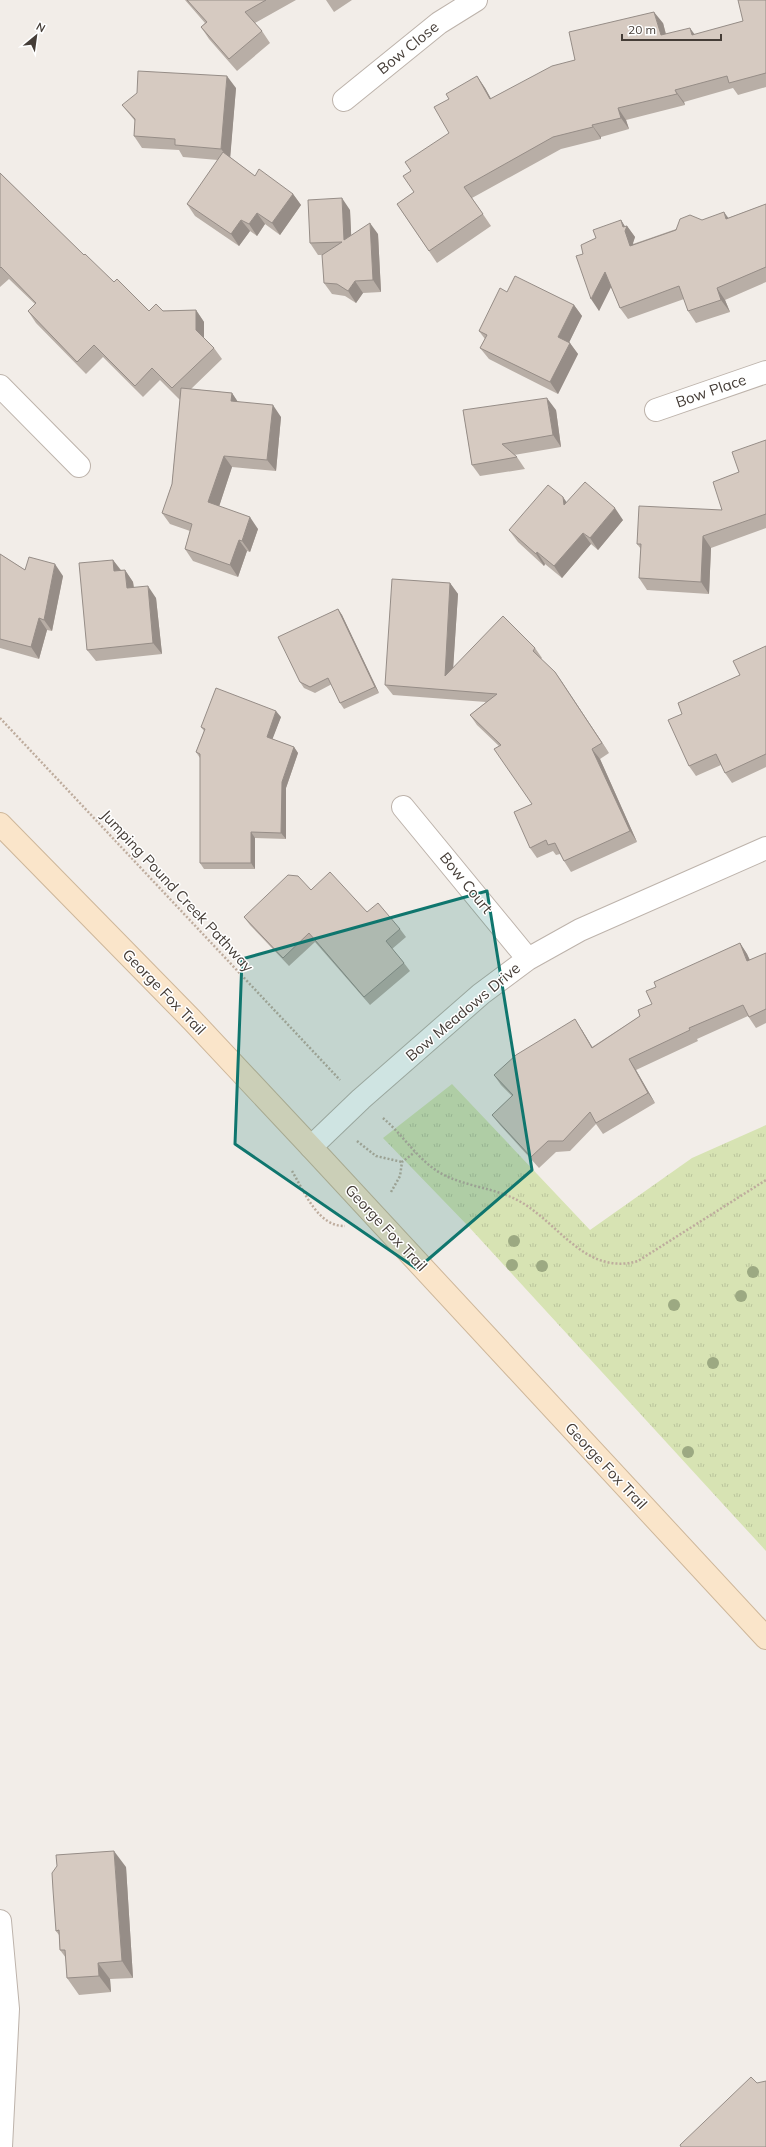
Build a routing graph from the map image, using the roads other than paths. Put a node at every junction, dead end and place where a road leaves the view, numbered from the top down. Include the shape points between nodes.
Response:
1 (476, 0) edge
2 (344, 100) dead end
3 (766, 372) edge
4 (0, 386) edge
5 (656, 410) dead end
6 (79, 466) dead end
7 (403, 807) dead end
8 (0, 824) edge
9 (766, 848) edge
10 (528, 959) junction
11 (311, 1147) junction
12 (766, 1638) edge
13 (0, 1921) edge
14 (1, 2147) edge

1 - 2 street, Bow Close via 439,23
3 - 5 street, Bow Place
4 - 6 street
7 - 10 street, Bow Court
8 - 11 street, George Fox Trail via 186,1014
9 - 10 street, Bow Meadows Drive via 580,930
10 - 11 street, Bow Meadows Drive via 481,994 361,1099
11 - 12 street, George Fox Trail
13 - 14 street via 8,2009

